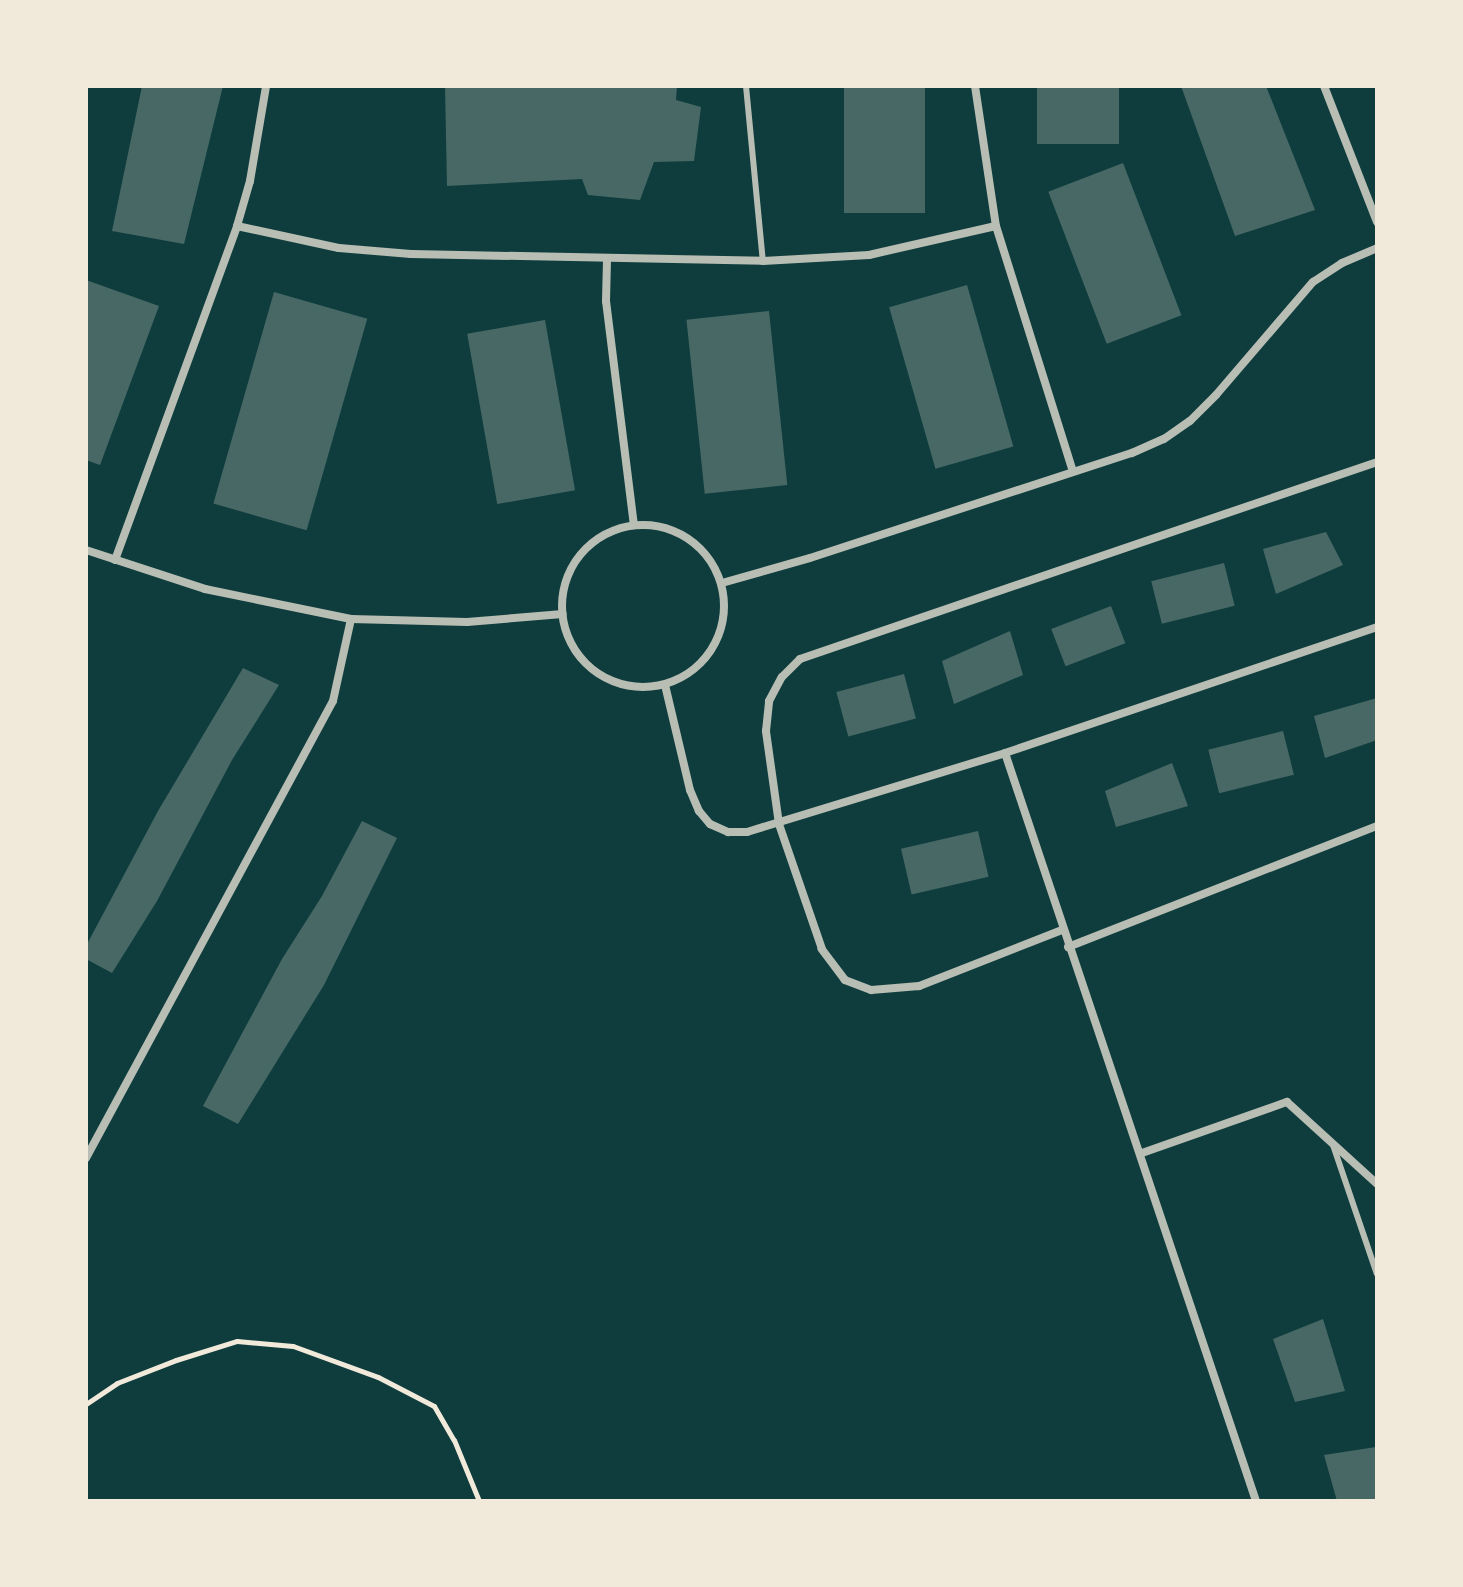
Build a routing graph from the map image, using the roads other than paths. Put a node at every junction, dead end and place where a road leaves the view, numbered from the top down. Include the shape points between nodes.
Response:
1 (266, 86) edge
2 (746, 86) edge
3 (975, 86) edge
4 (1324, 86) edge
5 (1377, 222) edge
6 (237, 226) junction
7 (996, 226) junction
8 (1377, 248) edge
9 (607, 260) junction
10 (763, 261) junction
11 (1377, 462) edge
12 (1073, 471) junction
13 (634, 525) junction
14 (86, 550) edge
15 (115, 560) junction
16 (722, 583) junction
17 (563, 614) junction
18 (351, 619) junction
19 (1377, 627) edge
20 (665, 685) junction
21 (1005, 753) junction
22 (779, 824) junction
23 (1377, 826) edge
24 (1062, 930) junction
25 (1068, 947) junction
26 (1333, 1145) junction
27 (1142, 1153) junction
28 (86, 1158) edge
29 (1377, 1184) edge
30 (1377, 1274) edge
31 (1256, 1501) edge

1 - 6 street
2 - 10 lane
3 - 7 street
4 - 5 street
6 - 9 street via 339,248
6 - 15 street
7 - 10 street via 869,255
7 - 12 street
8 - 12 street via 1313,282 1190,421 1143,448
9 - 10 street
9 - 13 street via 606,301
11 - 22 street via 800,659 769,701 766,731
12 - 16 street
13 - 16 street via 653,524 683,534 708,554
13 - 17 street via 592,541 572,565 562,596
14 - 15 street
15 - 18 street via 219,593
16 - 20 street via 725,615 715,646 694,670
17 - 18 street via 467,622
17 - 20 street via 579,657 603,677 634,687
18 - 28 street via 333,701
19 - 21 street
20 - 22 street via 699,811 710,824 728,832
21 - 22 street
21 - 24 street
22 - 24 street via 822,949 845,980 871,990 919,986
23 - 25 street
24 - 25 street
25 - 27 street
26 - 27 street via 1287,1102
26 - 29 street
26 - 30 lane
27 - 31 street

